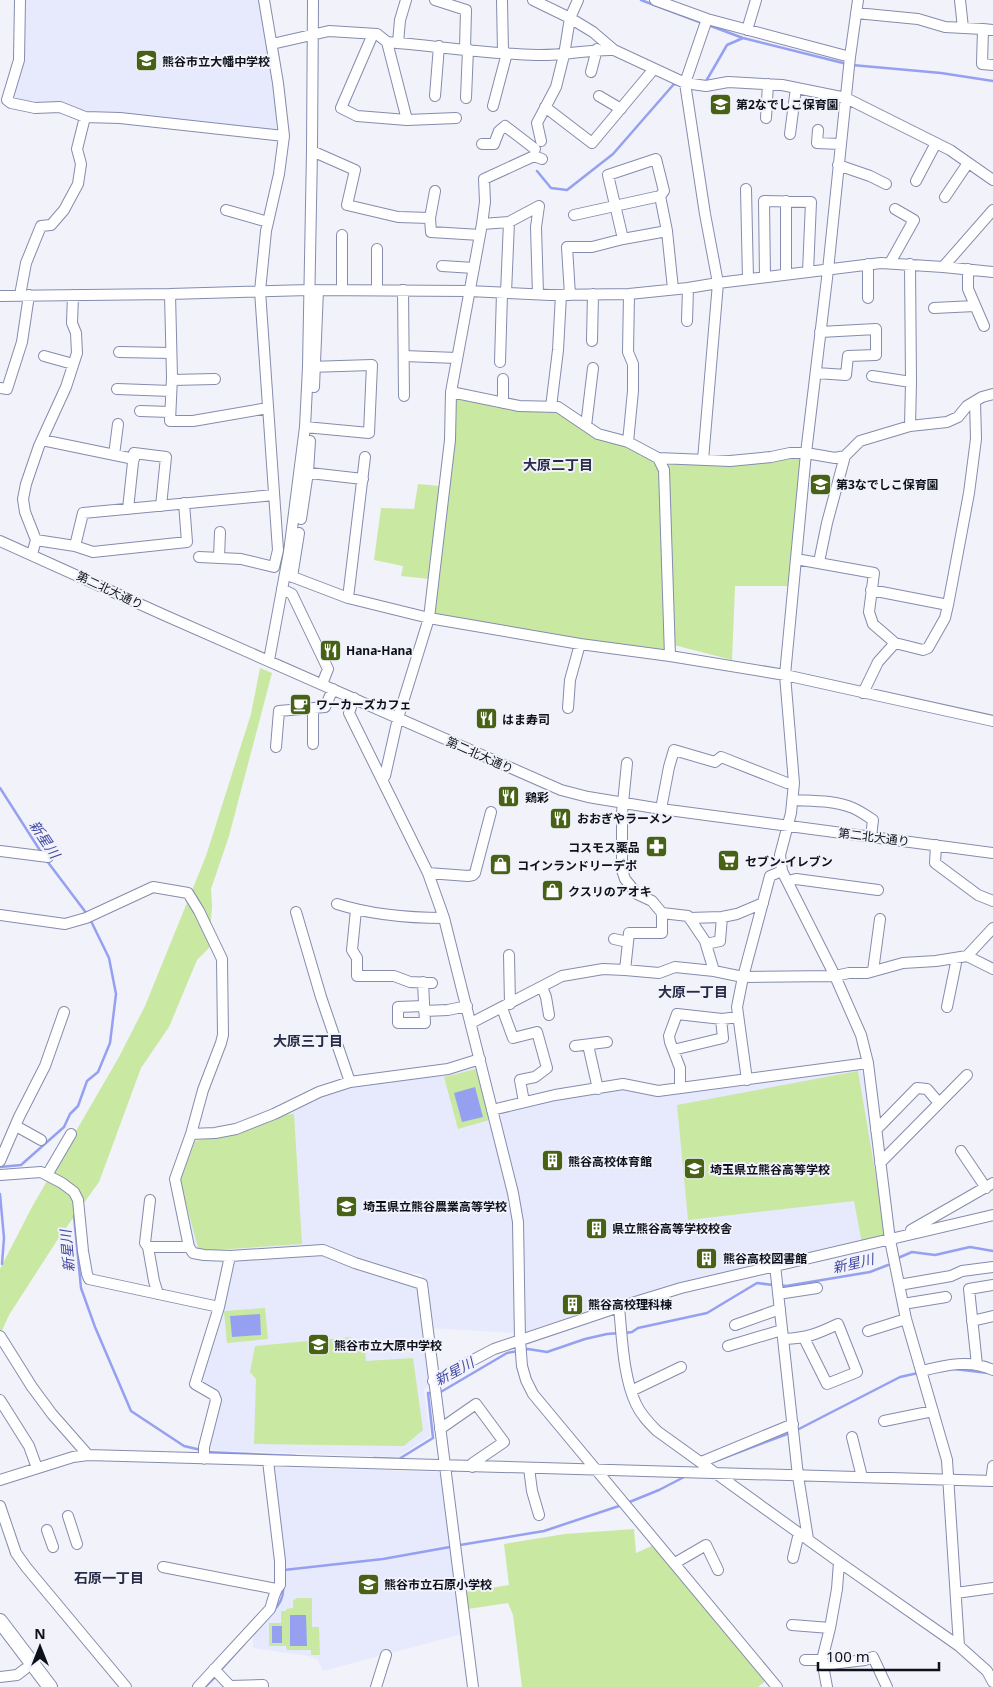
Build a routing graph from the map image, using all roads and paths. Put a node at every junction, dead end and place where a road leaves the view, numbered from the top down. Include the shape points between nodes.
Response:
1 (20, 0) edge
2 (264, 0) edge
3 (313, 0) edge
4 (406, 0) edge
5 (435, 0) edge
6 (502, 0) edge
7 (533, 0) edge
8 (578, 0) edge
9 (655, 0) edge
10 (756, 0) edge
11 (858, 0) edge
12 (960, 0) edge
13 (674, 4) edge
14 (856, 13) junction
15 (570, 18) junction
16 (706, 23) junction
17 (963, 28) junction
18 (988, 29) edge
19 (747, 30) junction
20 (312, 34) junction
21 (373, 34) junction
22 (392, 42) junction
23 (272, 44) junction
24 (439, 46) junction
25 (467, 49) junction
26 (598, 49) junction
27 (614, 50) junction
28 (505, 52) junction
29 (564, 55) junction
30 (850, 58) junction
31 (993, 65) edge
32 (653, 70) junction
33 (591, 72) dead end
34 (685, 83) junction
35 (768, 84) junction
36 (796, 88) junction
37 (435, 96) dead end
38 (599, 96) dead end
39 (466, 98) dead end
40 (846, 98) junction
41 (493, 106) dead end
42 (545, 107) junction
43 (621, 109) junction
44 (85, 117) junction
45 (456, 118) dead end
46 (766, 118) dead end
47 (406, 120) junction
48 (818, 130) dead end
49 (790, 134) dead end
50 (284, 136) junction
51 (936, 143) junction
52 (482, 144) dead end
53 (840, 144) junction
54 (312, 151) junction
55 (542, 159) dead end
56 (968, 163) junction
57 (838, 165) junction
58 (916, 180) dead end
59 (993, 180) edge
60 (886, 184) dead end
61 (746, 189) dead end
62 (435, 191) dead end
63 (660, 196) junction
64 (945, 197) dead end
65 (786, 202) junction
66 (616, 205) junction
67 (895, 209) dead end
68 (226, 210) dead end
69 (993, 210) edge
70 (574, 215) dead end
71 (430, 218) junction
72 (268, 222) junction
73 (509, 222) junction
74 (482, 224) junction
75 (666, 231) junction
76 (342, 235) dead end
77 (480, 235) junction
78 (623, 239) junction
79 (377, 248) dead end
80 (890, 263) junction
81 (868, 264) junction
82 (910, 264) junction
83 (442, 266) dead end
84 (944, 266) junction
85 (474, 268) junction
86 (968, 269) junction
87 (828, 270) junction
88 (808, 272) junction
89 (993, 272) edge
90 (786, 275) junction
91 (765, 277) junction
92 (748, 279) junction
93 (718, 283) junction
94 (688, 288) junction
95 (673, 289) junction
96 (313, 290) junction
97 (342, 290) junction
98 (376, 290) junction
99 (403, 290) junction
100 (260, 291) junction
101 (470, 291) junction
102 (504, 293) junction
103 (170, 294) junction
104 (538, 294) junction
105 (594, 294) junction
106 (629, 294) junction
107 (24, 295) junction
108 (73, 295) junction
109 (566, 295) junction
110 (0, 296) edge
111 (868, 298) dead end
112 (975, 306) junction
113 (934, 308) dead end
114 (688, 321) dead end
115 (984, 326) dead end
116 (820, 332) junction
117 (592, 341) dead end
118 (119, 352) dead end
119 (171, 353) junction
120 (44, 356) dead end
121 (404, 356) junction
122 (457, 358) junction
123 (500, 362) dead end
124 (73, 364) junction
125 (311, 367) junction
126 (593, 368) dead end
127 (816, 373) junction
128 (872, 376) dead end
129 (215, 379) dead end
130 (503, 379) dead end
131 (172, 380) junction
132 (911, 382) junction
133 (0, 388) edge
134 (117, 389) dead end
135 (171, 391) junction
136 (451, 392) junction
137 (993, 394) edge
138 (404, 396) dead end
139 (975, 401) junction
140 (503, 403) junction
141 (551, 407) junction
142 (268, 408) junction
143 (140, 410) dead end
144 (170, 412) junction
145 (118, 424) dead end
146 (586, 426) junction
147 (910, 426) junction
148 (308, 428) junction
149 (42, 440) junction
150 (628, 442) junction
151 (806, 453) junction
152 (114, 455) junction
153 (845, 456) junction
154 (365, 457) dead end
155 (658, 458) junction
156 (134, 459) junction
157 (703, 460) junction
158 (304, 472) junction
159 (362, 479) junction
160 (274, 495) junction
161 (184, 504) junction
162 (161, 506) junction
163 (128, 509) junction
164 (220, 532) dead end
165 (36, 540) junction
166 (0, 541) edge
167 (75, 546) junction
168 (278, 550) junction
169 (289, 552) junction
170 (32, 554) junction
171 (199, 557) dead end
172 (219, 558) junction
173 (796, 559) junction
174 (819, 562) junction
175 (289, 575) junction
176 (282, 589) junction
177 (871, 590) junction
178 (348, 598) junction
179 (948, 604) junction
180 (429, 618) junction
181 (895, 643) junction
182 (580, 644) junction
183 (670, 656) junction
184 (269, 660) junction
185 (785, 675) junction
186 (322, 684) junction
187 (333, 689) junction
188 (862, 693) junction
189 (354, 698) junction
190 (568, 708) dead end
191 (313, 709) junction
192 (398, 718) junction
193 (993, 722) edge
194 (313, 744) dead end
195 (276, 747) dead end
196 (627, 763) dead end
197 (382, 778) junction
198 (794, 783) junction
199 (793, 800) junction
200 (622, 803) junction
201 (660, 809) junction
202 (491, 812) dead end
203 (788, 826) junction
204 (871, 836) junction
205 (936, 845) junction
206 (0, 851) edge
207 (993, 853) edge
208 (44, 857) dead end
209 (782, 871) junction
210 (428, 872) junction
211 (788, 881) junction
212 (878, 890) dead end
213 (993, 902) edge
214 (763, 903) junction
215 (337, 904) dead end
216 (356, 910) junction
217 (296, 912) dead end
218 (662, 913) junction
219 (0, 915) edge
220 (722, 917) junction
221 (444, 918) junction
222 (689, 918) junction
223 (880, 919) dead end
224 (993, 928) edge
225 (614, 939) dead end
226 (628, 942) junction
227 (706, 944) junction
228 (509, 955) dead end
229 (962, 957) junction
230 (993, 969) edge
231 (625, 970) junction
232 (714, 971) junction
233 (873, 971) junction
234 (835, 976) junction
235 (743, 977) junction
236 (542, 987) junction
237 (467, 1006) junction
238 (506, 1006) junction
239 (947, 1007) dead end
240 (64, 1012) dead end
241 (549, 1015) dead end
242 (738, 1017) junction
243 (721, 1019) junction
244 (471, 1022) junction
245 (607, 1042) dead end
246 (588, 1045) junction
247 (575, 1046) dead end
248 (673, 1050) junction
249 (480, 1059) junction
250 (868, 1063) junction
251 (968, 1075) dead end
252 (746, 1080) junction
253 (350, 1082) junction
254 (680, 1088) junction
255 (598, 1089) junction
256 (524, 1102) junction
257 (939, 1103) junction
258 (492, 1110) junction
259 (16, 1126) junction
260 (876, 1130) junction
261 (71, 1134) dead end
262 (191, 1134) junction
263 (41, 1140) dead end
264 (962, 1151) dead end
265 (0, 1161) edge
266 (880, 1163) junction
267 (1, 1175) edge
268 (47, 1175) junction
269 (989, 1186) edge
270 (150, 1200) dead end
271 (993, 1215) edge
272 (895, 1238) junction
273 (148, 1247) junction
274 (189, 1247) junction
275 (230, 1256) junction
276 (775, 1265) junction
277 (993, 1268) edge
278 (899, 1285) junction
279 (993, 1285) edge
280 (817, 1288) dead end
281 (778, 1292) junction
282 (158, 1294) junction
283 (946, 1297) dead end
284 (903, 1304) junction
285 (219, 1307) junction
286 (619, 1307) junction
287 (780, 1309) junction
288 (993, 1316) edge
289 (906, 1319) junction
290 (972, 1321) junction
291 (735, 1325) dead end
292 (868, 1331) dead end
293 (783, 1334) junction
294 (0, 1336) edge
295 (804, 1338) junction
296 (520, 1342) junction
297 (728, 1346) dead end
298 (681, 1367) dead end
299 (988, 1367) edge
300 (922, 1371) junction
301 (434, 1384) junction
302 (632, 1392) junction
303 (0, 1400) edge
304 (933, 1411) junction
305 (884, 1421) dead end
306 (793, 1428) junction
307 (440, 1429) junction
308 (852, 1437) dead end
309 (204, 1454) junction
310 (88, 1455) junction
311 (272, 1461) junction
312 (701, 1462) junction
313 (445, 1466) junction
314 (993, 1466) edge
315 (472, 1467) junction
316 (37, 1468) junction
317 (529, 1468) junction
318 (598, 1470) junction
319 (715, 1471) junction
320 (798, 1476) junction
321 (862, 1477) junction
322 (0, 1480) edge
323 (948, 1480) junction
324 (992, 1481) edge
325 (0, 1506) edge
326 (539, 1515) dead end
327 (68, 1516) dead end
328 (47, 1530) dead end
329 (804, 1536) junction
330 (77, 1544) dead end
331 (53, 1547) dead end
332 (793, 1558) dead end
333 (839, 1562) junction
334 (675, 1563) junction
335 (163, 1567) dead end
336 (718, 1570) dead end
337 (993, 1588) edge
338 (276, 1589) junction
339 (956, 1593) junction
340 (0, 1621) edge
341 (792, 1625) dead end
342 (830, 1628) junction
343 (0, 1636) edge
344 (960, 1646) junction
345 (386, 1655) dead end
346 (805, 1660) dead end
347 (822, 1663) junction
348 (25, 1669) junction
349 (214, 1669) junction
350 (0, 1677) edge
351 (993, 1682) edge
352 (39, 1687) edge
353 (50, 1687) edge
354 (126, 1687) edge
355 (198, 1687) edge
356 (263, 1687) edge
357 (376, 1687) edge
358 (473, 1687) edge
359 (777, 1687) edge
360 (828, 1687) edge
361 (887, 1687) edge

1 - 44 street via 19,60 7,100 35,108 60,108
2 - 23 street
3 - 20 street
4 - 22 street
5 - 25 street via 466,10
6 - 28 street
7 - 15 street
8 - 15 street
9 - 13 street
10 - 19 street
11 - 14 street
12 - 17 street
13 - 16 street
14 - 17 street via 918,19 945,27
14 - 30 street
15 - 27 street
15 - 29 street
16 - 19 street
16 - 34 street
17 - 18 street
18 - 31 street via 982,64
19 - 30 street
20 - 21 street via 328,31
20 - 23 street
20 - 54 street
21 - 22 street
21 - 47 street via 341,108 357,116
22 - 24 street
22 - 47 street
23 - 50 street
24 - 25 street
24 - 37 street
25 - 28 street
25 - 39 street
26 - 27 street
26 - 29 street
26 - 33 street
27 - 32 street
28 - 29 street
28 - 41 street
29 - 42 street via 556,87
30 - 40 street
32 - 34 street
32 - 43 street
34 - 35 street via 706,86 728,82
34 - 93 street
35 - 36 street
35 - 46 street
36 - 40 street
36 - 49 street
38 - 43 street
40 - 51 street
40 - 53 street
42 - 43 street via 592,143
42 - 52 street via 537,123 538,145 505,126 499,131 494,144
44 - 50 street
44 - 107 street via 77,149 81,164 78,184 52,225 41,226 26,263
45 - 47 street
48 - 53 street via 817,143
50 - 72 street via 280,174
51 - 56 street
51 - 58 street
53 - 57 street
54 - 71 street via 355,170 347,205 398,217
54 - 96 street
55 - 74 street via 534,156 484,179
56 - 59 street
56 - 64 street
57 - 60 street
57 - 87 street
61 - 92 street
62 - 71 street
63 - 66 street
63 - 66 street via 664,191 656,158 608,175
63 - 75 street
65 - 88 street via 811,202
65 - 90 street
65 - 91 street via 764,201
66 - 70 street
66 - 78 street
67 - 80 street via 914,220
68 - 72 street
69 - 84 street
71 - 77 street via 432,232
72 - 100 street
73 - 74 street
73 - 102 street
73 - 104 street via 539,206 536,227
74 - 77 street
75 - 78 street
75 - 95 street
76 - 97 street
77 - 85 street
78 - 109 street via 592,247 566,247
79 - 98 street
80 - 81 street
80 - 82 street
81 - 87 street
81 - 111 street
82 - 84 street
82 - 132 street
83 - 85 street
84 - 86 street
85 - 101 street
86 - 89 street
86 - 112 street via 968,289
87 - 88 street
87 - 116 street
88 - 90 street
90 - 91 street
91 - 92 street
92 - 93 street
93 - 94 street
93 - 157 street
94 - 95 street
94 - 114 street
95 - 106 street
96 - 97 street
96 - 100 street
96 - 125 street
97 - 98 street
98 - 99 street
99 - 101 street
99 - 121 street
100 - 103 street
100 - 142 street
101 - 102 street
101 - 122 street
102 - 104 street
102 - 123 street
103 - 108 street
103 - 119 street
104 - 109 street
105 - 106 street
105 - 109 street
105 - 117 street
106 - 150 street via 628,352 633,364 633,391
107 - 108 street
107 - 110 street
107 - 133 street via 22,342 7,389
108 - 124 street via 72,323 77,353
109 - 141 street
112 - 113 street
112 - 115 street
116 - 127 street
116 - 127 street via 876,329 876,355 848,356 846,375
118 - 119 street
119 - 131 street
120 - 124 street
121 - 122 street
121 - 138 street
122 - 136 street
124 - 149 street
125 - 148 street
125 - 148 street via 372,365 369,433
126 - 146 street
127 - 151 street
128 - 132 street
129 - 131 street
130 - 140 street
131 - 135 street
132 - 147 street
134 - 135 street
135 - 144 street
136 - 140 street
136 - 180 street via 450,440
137 - 139 street
139 - 147 street via 958,417 946,422
139 - 179 street via 976,439 969,493
140 - 141 street
141 - 146 street via 558,407
142 - 144 street via 193,421 170,421
142 - 160 street
143 - 144 street
145 - 152 street
146 - 150 street via 598,434
147 - 153 street via 860,441
148 - 158 street
149 - 152 street
149 - 165 street via 23,499
150 - 155 street
151 - 153 street via 834,458
151 - 157 street via 730,461
151 - 173 street
152 - 156 street
153 - 174 street
154 - 159 street
155 - 157 street
155 - 183 street via 664,470
156 - 162 street via 134,453 166,457
156 - 163 street
158 - 159 street
158 - 169 street
158 - 175 street
159 - 178 street
160 - 161 street
160 - 168 street
161 - 162 street
161 - 167 street via 187,542 93,552
162 - 163 street
163 - 167 street via 83,513
164 - 172 street
165 - 167 street
165 - 170 street
166 - 170 street, 第二北大通り
168 - 169 street
168 - 172 street via 274,567 241,559
169 - 175 street
170 - 184 street, 第二北大通り
171 - 172 street
173 - 174 street
173 - 185 street
174 - 177 street via 874,573
175 - 176 street
175 - 178 street
176 - 184 street
176 - 186 street via 292,594 328,669
177 - 179 street
177 - 181 street via 869,612 872,624
178 - 180 street
179 - 181 street via 945,618 928,648 923,650
180 - 182 street
180 - 192 street
181 - 188 street via 878,662
182 - 183 street
182 - 190 street via 570,680
183 - 185 street
184 - 186 street, 第二北大通り
185 - 188 street
185 - 198 street
186 - 187 street, 第二北大通り
187 - 189 street, 第二北大通り
187 - 191 street via 325,707
188 - 193 street
189 - 192 street, 第二北大通り
189 - 197 street via 348,713
191 - 194 street
191 - 195 street via 279,711
192 - 197 street
192 - 200 street, 第二北大通り via 547,785
196 - 200 street
197 - 210 street
198 - 199 street
198 - 201 street via 721,757 715,762 674,750
199 - 203 street
199 - 204 street via 854,808 873,820
200 - 201 street, 第二北大通り
200 - 218 street via 622,870 625,879 637,894 652,901
201 - 203 street, 第二北大通り
202 - 210 street via 473,876
203 - 204 street, 第二北大通り
203 - 209 street via 780,855
204 - 205 street, 第二北大通り
205 - 207 street, 第二北大通り
205 - 213 street via 935,863 978,895
206 - 208 street
209 - 211 street
209 - 214 street via 770,876
210 - 221 street
211 - 212 street via 796,879
211 - 234 street
214 - 220 street
214 - 235 street
215 - 216 street
216 - 221 street via 412,918
216 - 237 street via 352,950 357,958 356,976 394,976 410,982 428,983 424,1009 448,1010
217 - 253 street
218 - 222 street
218 - 226 street via 662,933 629,934
219 - 262 street via 65,924 153,887 188,893 222,959 223,1035
220 - 222 street
220 - 227 street via 720,941
221 - 237 street
222 - 227 street
223 - 233 street
224 - 229 street
225 - 226 street
226 - 231 street
227 - 232 street
228 - 238 street
229 - 230 street
229 - 233 street via 903,962
229 - 239 street
231 - 232 street via 659,973 675,968
231 - 236 street via 603,969 562,976
232 - 235 street
233 - 234 street
234 - 235 street
234 - 250 street via 861,1035
235 - 242 street
236 - 238 street
236 - 241 street
237 - 244 street
238 - 244 street
238 - 256 street via 512,1038 537,1032 548,1068 535,1077 520,1080
240 - 259 street via 45,1066
242 - 243 street
242 - 252 street
243 - 248 street via 722,1038
243 - 248 street via 677,1014 669,1036
244 - 249 street
245 - 246 street
246 - 247 street
246 - 255 street
248 - 254 street via 680,1068
249 - 253 street via 448,1069
249 - 258 street
250 - 252 street
250 - 260 street
251 - 257 street
252 - 254 street
253 - 262 street via 236,1129
254 - 255 street via 658,1092 623,1084
255 - 256 street
256 - 258 street
257 - 260 street via 927,1089 917,1088
257 - 266 street
258 - 296 street via 518,1222
259 - 263 street
259 - 265 street
260 - 266 street
261 - 268 street
262 - 274 street via 175,1179
264 - 269 street
266 - 272 street
267 - 268 street via 41,1172
268 - 282 street via 74,1192 78,1200 89,1279
269 - 272 street
270 - 273 street via 145,1243
271 - 272 street
272 - 276 street
272 - 278 street
273 - 274 street
273 - 282 street
274 - 275 street via 193,1253 204,1256
275 - 285 street
275 - 301 street via 323,1250 422,1284
276 - 281 street
276 - 286 street
277 - 278 street via 962,1271
278 - 284 street
279 - 290 street via 969,1289
280 - 281 street
281 - 287 street
282 - 285 street
283 - 284 street
284 - 289 street
285 - 309 street via 195,1384 216,1400
286 - 296 street
286 - 302 street
287 - 291 street
287 - 293 street
288 - 290 street
289 - 292 street
289 - 300 street
290 - 299 street
293 - 295 street
293 - 297 street
293 - 306 street
294 - 310 street via 32,1387
295 - 295 street via 838,1324 857,1372 827,1384
296 - 301 street via 494,1349
296 - 318 street via 522,1366 533,1394
298 - 302 street
299 - 300 street via 949,1364
300 - 304 street
301 - 307 street
302 - 312 street via 645,1419 657,1432
303 - 316 street via 29,1446
304 - 305 street
304 - 323 street via 947,1460
306 - 312 street
306 - 320 street
307 - 313 street
307 - 315 street via 476,1404 504,1442
308 - 321 street
309 - 310 street
309 - 311 street
310 - 316 street
311 - 313 street
311 - 338 street via 280,1561 280,1585
312 - 319 street
313 - 315 street
313 - 358 street
314 - 324 street
315 - 317 street
316 - 322 street
317 - 318 street
317 - 326 street
318 - 319 street
318 - 334 street
319 - 320 street
319 - 329 street
320 - 321 street
320 - 329 street
321 - 323 street
323 - 324 street
323 - 339 street
325 - 354 street via 16,1553
327 - 330 street
328 - 331 street
329 - 332 street
329 - 333 street
333 - 342 street
333 - 344 street
334 - 336 street via 706,1545
334 - 359 street
335 - 338 street
337 - 339 street
338 - 349 street via 270,1609
339 - 344 street
340 - 353 highway
341 - 342 street
342 - 347 street
343 - 348 highway
344 - 351 street via 987,1671
345 - 357 street
346 - 347 street
347 - 360 street
347 - 361 street via 873,1657
348 - 350 street via 17,1675
348 - 352 highway
349 - 355 street
349 - 356 street via 230,1686

